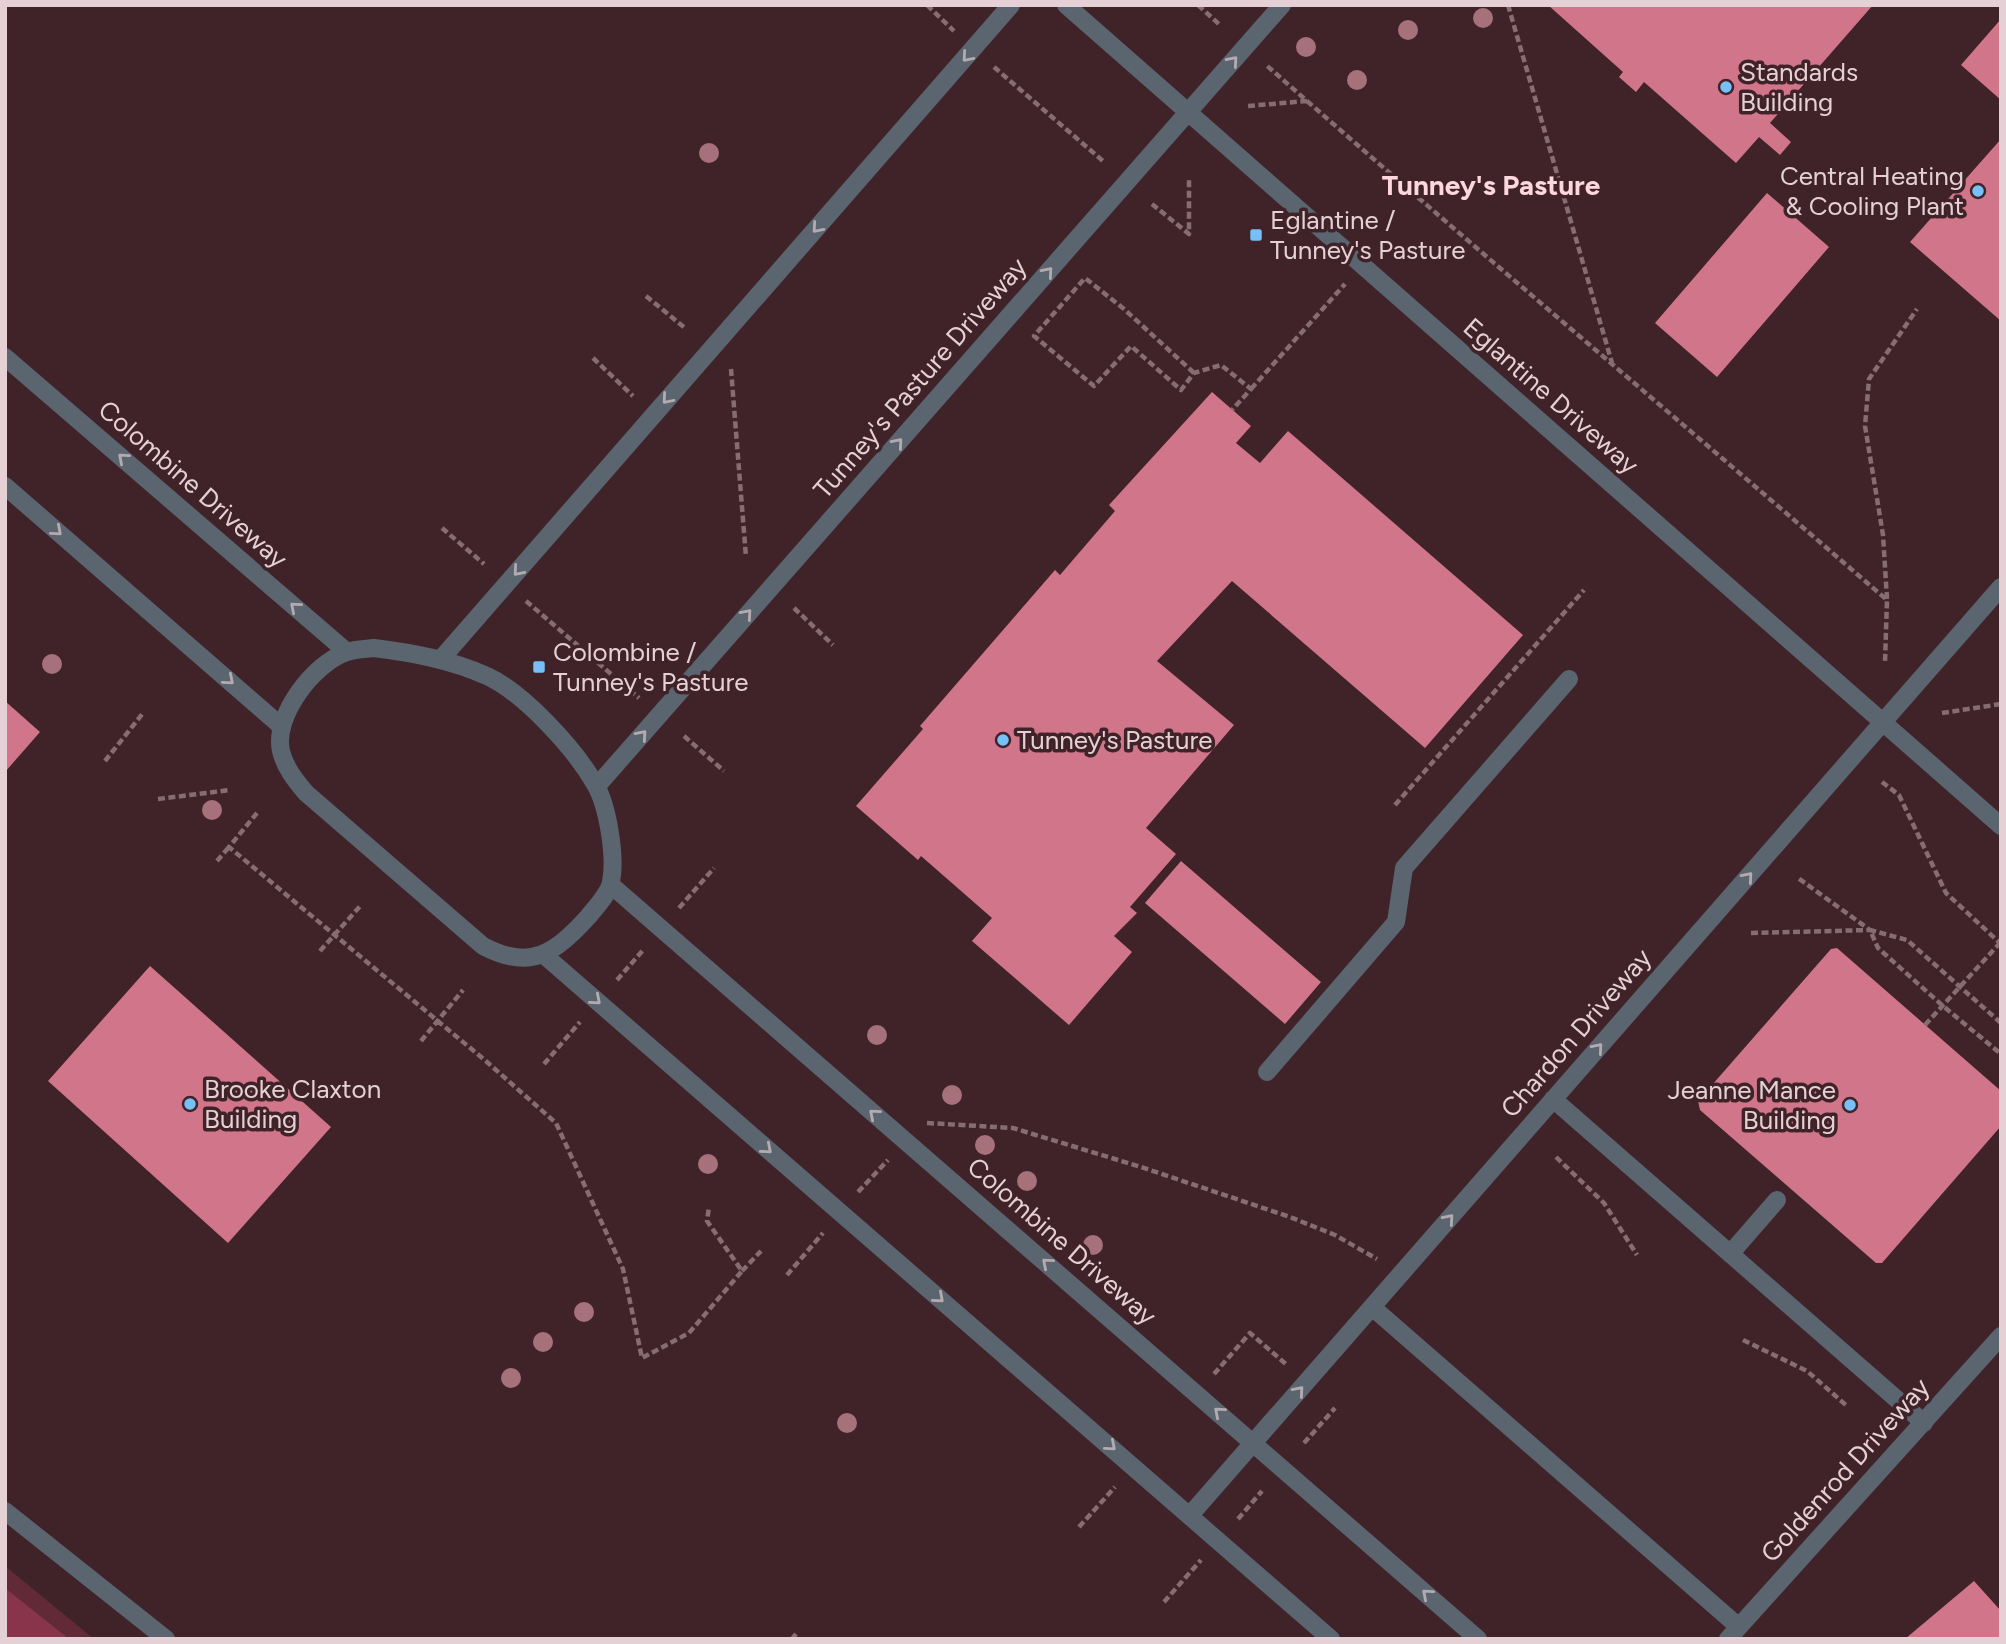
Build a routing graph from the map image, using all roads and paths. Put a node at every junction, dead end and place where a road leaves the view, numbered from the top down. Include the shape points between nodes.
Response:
1 (926, 5) edge
2 (1012, 5) edge
3 (1066, 5) edge
4 (1198, 5) edge
5 (1282, 5) edge
6 (1507, 5) edge
7 (1220, 25) dead end
8 (955, 32) dead end
9 (1263, 62) dead end
10 (990, 64) dead end
11 (1307, 101) junction
12 (1248, 106) dead end
13 (1188, 113) junction
14 (1103, 161) dead end
15 (1189, 178) dead end
16 (1152, 204) dead end
17 (1362, 265) junction
18 (646, 296) dead end
19 (1917, 309) dead end
20 (685, 328) dead end
21 (5, 357) edge
22 (593, 359) dead end
23 (1613, 363) junction
24 (731, 368) dead end
25 (1194, 373) junction
26 (1251, 389) junction
27 (1232, 410) dead end
28 (654, 415) junction
29 (5, 486) edge
30 (442, 528) dead end
31 (746, 557) dead end
32 (484, 564) dead end
33 (2001, 587) edge
34 (1584, 590) dead end
35 (525, 600) dead end
36 (1887, 600) junction
37 (794, 608) dead end
38 (833, 645) dead end
39 (347, 652) junction
40 (441, 659) junction
41 (1885, 662) dead end
42 (1569, 679) dead end
43 (643, 701) dead end
44 (2001, 704) edge
45 (143, 713) dead end
46 (1942, 713) dead end
47 (1882, 722) junction
48 (282, 727) junction
49 (684, 736) dead end
50 (106, 761) dead end
51 (724, 771) dead end
52 (1882, 782) dead end
53 (597, 786) junction
54 (230, 790) dead end
55 (158, 799) dead end
56 (1395, 805) dead end
57 (257, 813) dead end
58 (2001, 826) edge
59 (229, 847) junction
60 (217, 861) dead end
61 (714, 869) dead end
62 (1798, 878) dead end
63 (611, 884) junction
64 (362, 904) dead end
65 (679, 909) dead end
66 (1870, 930) junction
67 (1751, 933) dead end
68 (335, 936) junction
69 (2000, 943) edge
70 (644, 949) dead end
71 (320, 951) dead end
72 (544, 955) junction
73 (617, 980) dead end
74 (1958, 987) junction
75 (463, 990) dead end
76 (1943, 1006) junction
77 (581, 1021) dead end
78 (438, 1022) junction
79 (2001, 1023) edge
80 (1925, 1025) dead end
81 (421, 1041) dead end
82 (2001, 1054) edge
83 (544, 1064) dead end
84 (1267, 1072) dead end
85 (1553, 1100) junction
86 (923, 1122) dead end
87 (1556, 1157) dead end
88 (888, 1160) dead end
89 (858, 1193) dead end
90 (1777, 1200) dead end
91 (709, 1207) dead end
92 (824, 1231) dead end
93 (761, 1251) dead end
94 (1730, 1254) junction
95 (1637, 1255) dead end
96 (1386, 1264) dead end
97 (742, 1271) junction
98 (787, 1275) dead end
99 (1372, 1307) junction
100 (2001, 1336) edge
101 (1743, 1339) dead end
102 (1290, 1367) dead end
103 (1211, 1378) dead end
104 (1847, 1406) dead end
105 (1335, 1408) dead end
106 (1924, 1423) junction
107 (1254, 1442) junction
108 (1304, 1443) dead end
109 (1115, 1486) dead end
110 (1262, 1491) dead end
111 (5, 1511) edge
112 (1191, 1514) junction
113 (1238, 1519) dead end
114 (1079, 1527) dead end
115 (1201, 1560) dead end
116 (1164, 1602) dead end
117 (1734, 1633) edge
118 (166, 1639) edge
119 (1331, 1639) edge
120 (1478, 1639) edge

1 - 8 path
2 -> 28 street
3 - 13 street, Eglantine Driveway
4 - 7 path
13 -> 5 street, Tunney's Pasture Driveway
6 - 23 path
9 - 11 path
10 - 14 path
11 - 12 path
11 - 23 path
13 - 17 street, Eglantine Driveway
53 -> 13 street, Tunney's Pasture Driveway
15 - 16 path via 1189,234
17 - 26 path
17 - 47 street, Eglantine Driveway
18 - 20 path
19 - 36 path via 1869,379 1865,426 1884,535
39 -> 21 street, Colombine Driveway
22 - 28 path
23 - 36 path
24 - 31 path
25 - 25 path via 1086,278 1034,336 1094,386 1131,346 1181,390
25 - 26 path via 1222,365
26 - 27 path
28 -> 40 street
29 -> 48 street
30 - 32 path
33 - 47 street, Chardon Driveway
34 - 56 path
35 - 43 path
36 - 41 path
37 - 38 path
39 - 40 street via 374,648
39 - 48 street via 321,668 296,696
40 - 53 street via 490,677 531,707 568,745
42 - 84 street via 1404,868 1396,922
44 - 46 path
45 - 50 path
47 - 58 street, Eglantine Driveway
85 -> 47 street, Chardon Driveway
48 - 72 street via 281,750 289,772 306,793 483,946 501,956 524,959
49 - 51 path
52 - 69 path via 1899,795 1946,893
53 - 63 street via 612,851
54 - 55 path
57 - 59 path
59 - 60 path
59 - 68 path
61 - 65 path
62 - 66 path
63 - 72 street via 569,937
107 -> 63 street, Colombine Driveway
64 - 68 path
66 - 67 path
66 - 74 path via 1907,940
66 - 76 path via 1878,948
68 - 71 path
68 - 78 path
69 - 74 path
70 - 73 path
72 -> 112 street
74 - 76 path
74 - 79 path
75 - 78 path
76 - 80 path
76 - 82 path
77 - 83 path
78 - 81 path
78 - 97 path via 556,1123 623,1269 642,1358 689,1333
85 - 94 street
99 -> 85 street, Chardon Driveway
86 - 96 path via 1013,1128 1115,1159 1290,1217 1335,1235
87 - 95 path via 1604,1203
88 - 89 path
90 - 94 street
91 - 97 path via 707,1221
92 - 98 path
93 - 97 path
94 - 106 street
107 -> 99 street, Chardon Driveway
99 - 117 street
100 - 106 street, Goldenrod Driveway
101 - 104 path via 1807,1371
102 - 103 path via 1251,1333
105 - 108 path
106 - 117 street, Goldenrod Driveway
107 - 112 street, Chardon Driveway
120 -> 107 street, Colombine Driveway
109 - 114 path
110 - 113 path
111 - 118 street
112 - 119 street
115 - 116 path

